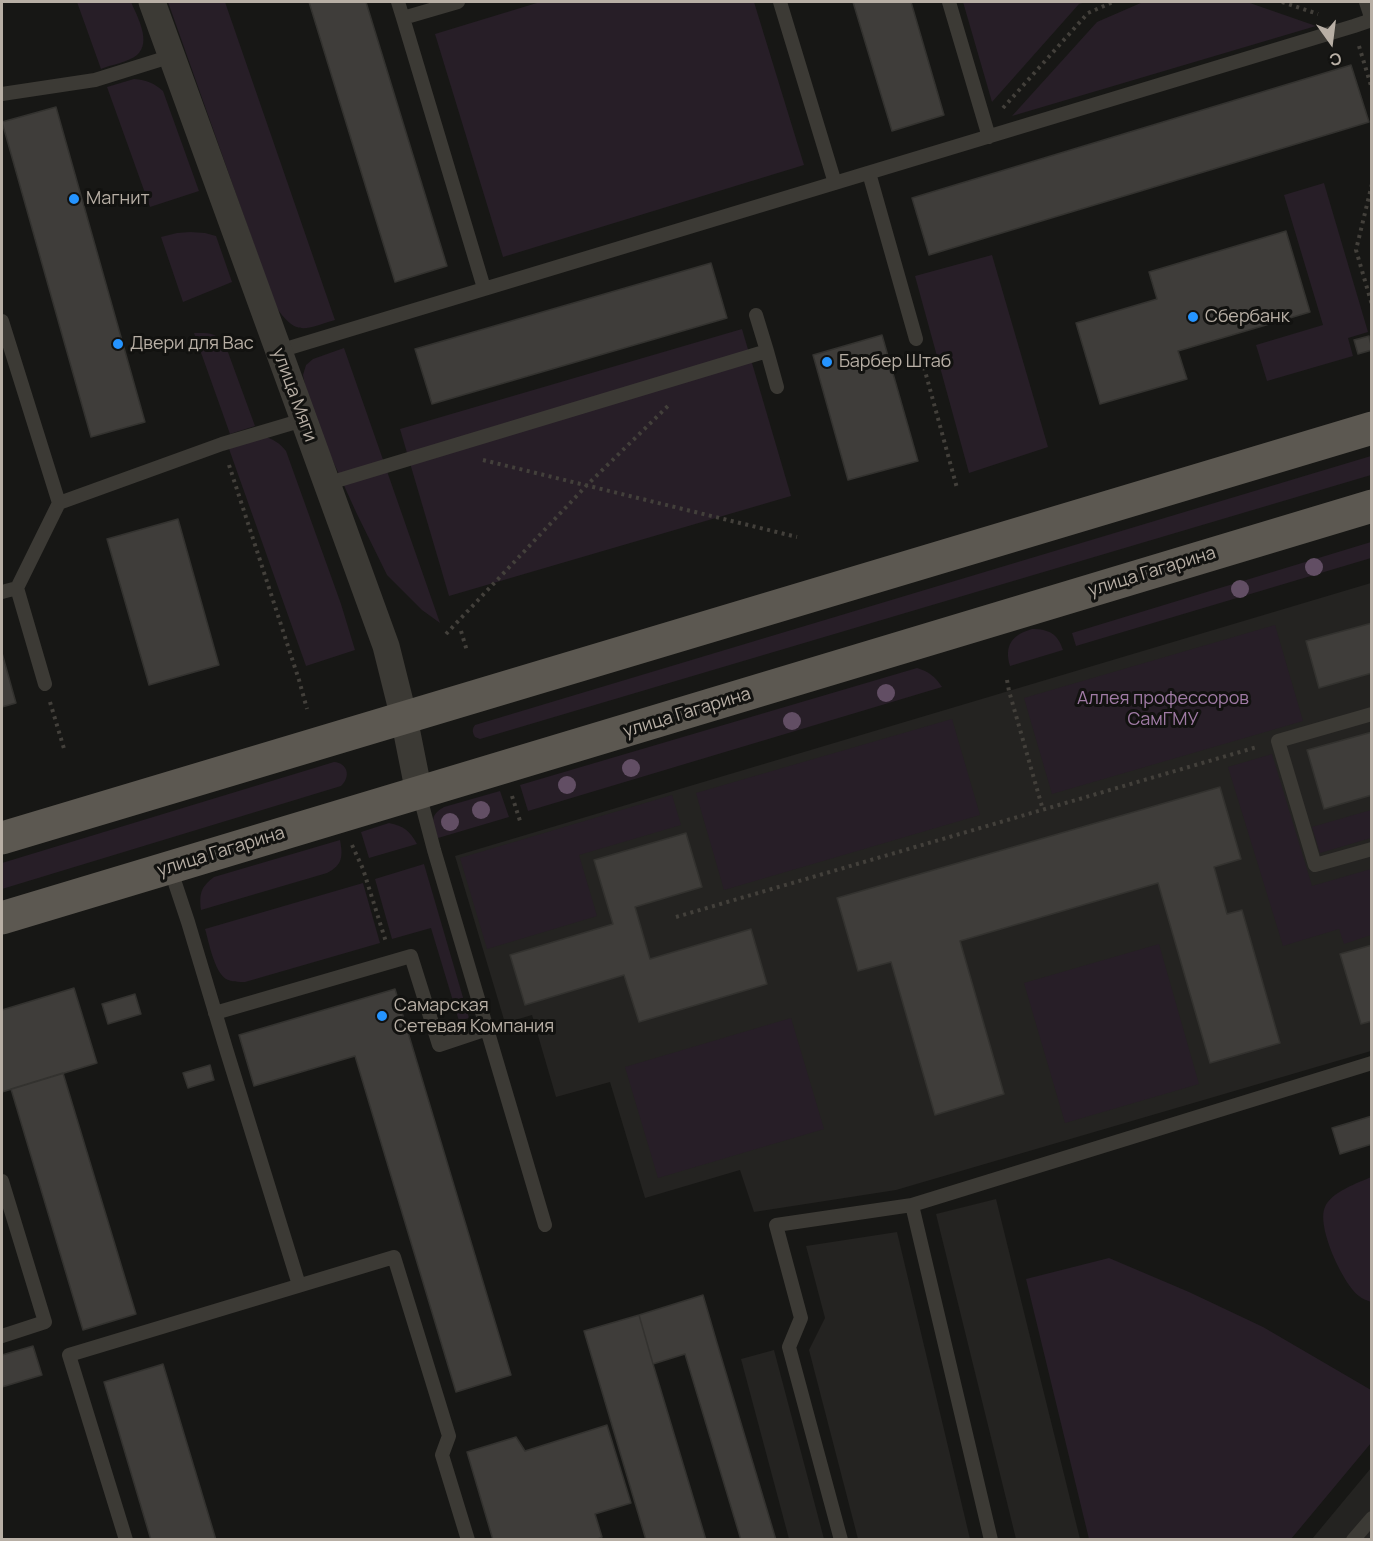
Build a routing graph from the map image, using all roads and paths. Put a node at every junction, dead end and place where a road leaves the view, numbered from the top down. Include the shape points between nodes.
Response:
1 (152, 2) edge
2 (398, 2) edge
3 (458, 2) edge
4 (780, 2) edge
5 (949, 2) edge
6 (1113, 2) edge
7 (1366, 2) edge
8 (403, 18) junction
9 (172, 56) junction
10 (2, 94) edge
11 (987, 132) junction
12 (869, 173) junction
13 (835, 183) junction
14 (1371, 184) edge
15 (484, 288) junction
16 (1371, 305) edge
17 (756, 315) dead end
18 (2, 321) edge
19 (916, 339) joint
20 (279, 351) junction
21 (767, 351) junction
22 (777, 387) dead end
23 (672, 402) dead end
24 (303, 420) junction
25 (1371, 428) edge
26 (222, 444) junction
27 (441, 449) junction
28 (327, 484) junction
29 (587, 485) junction
30 (957, 488) dead end
31 (59, 503) junction
32 (1371, 506) edge
33 (797, 537) dead end
34 (16, 588) junction
35 (2, 592) edge
36 (461, 631) dead end
37 (446, 634) dead end
38 (467, 651) dead end
39 (1007, 680) dead end
40 (45, 684) joint
41 (307, 708) dead end
42 (1371, 714) edge
43 (404, 718) junction
44 (1278, 741) junction
45 (64, 752) dead end
46 (510, 790) dead end
47 (419, 793) junction
48 (1043, 810) junction
49 (521, 824) dead end
50 (2, 838) edge
51 (349, 838) dead end
52 (1371, 849) edge
53 (170, 868) junction
54 (676, 917) dead end
55 (2, 918) edge
56 (393, 962) junction
57 (215, 1013) junction
58 (487, 1029) junction
59 (1371, 1064) edge
60 (2, 1181) edge
61 (912, 1205) junction
62 (545, 1225) dead end
63 (299, 1285) junction
64 (2, 1336) edge
65 (1371, 1518) edge
66 (126, 1539) edge
67 (468, 1539) edge
68 (840, 1539) edge
69 (992, 1539) edge
70 (1353, 1539) edge

1 - 9 street, улица Мяги
2 - 8 lane
3 - 8 lane
4 - 13 lane
5 - 11 lane
6 - 11 path via 1088,13
7 - 11 lane via 1371,20
8 - 15 lane
9 - 10 lane via 95,80
9 - 20 street, улица Мяги
11 - 12 lane
12 - 13 lane
12 - 19 lane
13 - 15 lane
14 - 16 path via 1356,250
15 - 20 lane
17 - 21 lane
18 - 31 lane
19 - 30 path
20 - 24 street, улица Мяги
21 - 22 lane
21 - 27 lane
23 - 29 path
24 - 26 lane
24 - 28 street, улица Мяги
25 - 43 main road
26 - 31 lane
26 - 41 path
27 - 28 lane
27 - 29 path
28 - 43 street, улица Мяги via 386,646
29 - 33 path
29 - 37 path
31 - 34 lane
32 - 47 main road, улица Гагарина
34 - 35 lane
34 - 40 lane
36 - 38 path
39 - 48 path
40 - 45 path
42 - 44 lane
43 - 47 street, улица Мяги
43 - 50 main road
44 - 48 path
44 - 52 lane via 1314,865
46 - 49 path
47 - 53 main road, улица Гагарина
47 - 58 lane
48 - 54 path
51 - 56 path
53 - 55 main road, улица Гагарина
53 - 57 lane
56 - 57 lane
56 - 58 lane via 411,956 439,1045
57 - 63 lane
58 - 62 lane
59 - 61 lane
60 - 64 lane via 45,1322
61 - 68 lane via 776,1225 801,1318 789,1347
61 - 69 lane
63 - 66 lane via 69,1355
63 - 67 lane via 394,1257 449,1436 442,1455
65 - 70 lane

